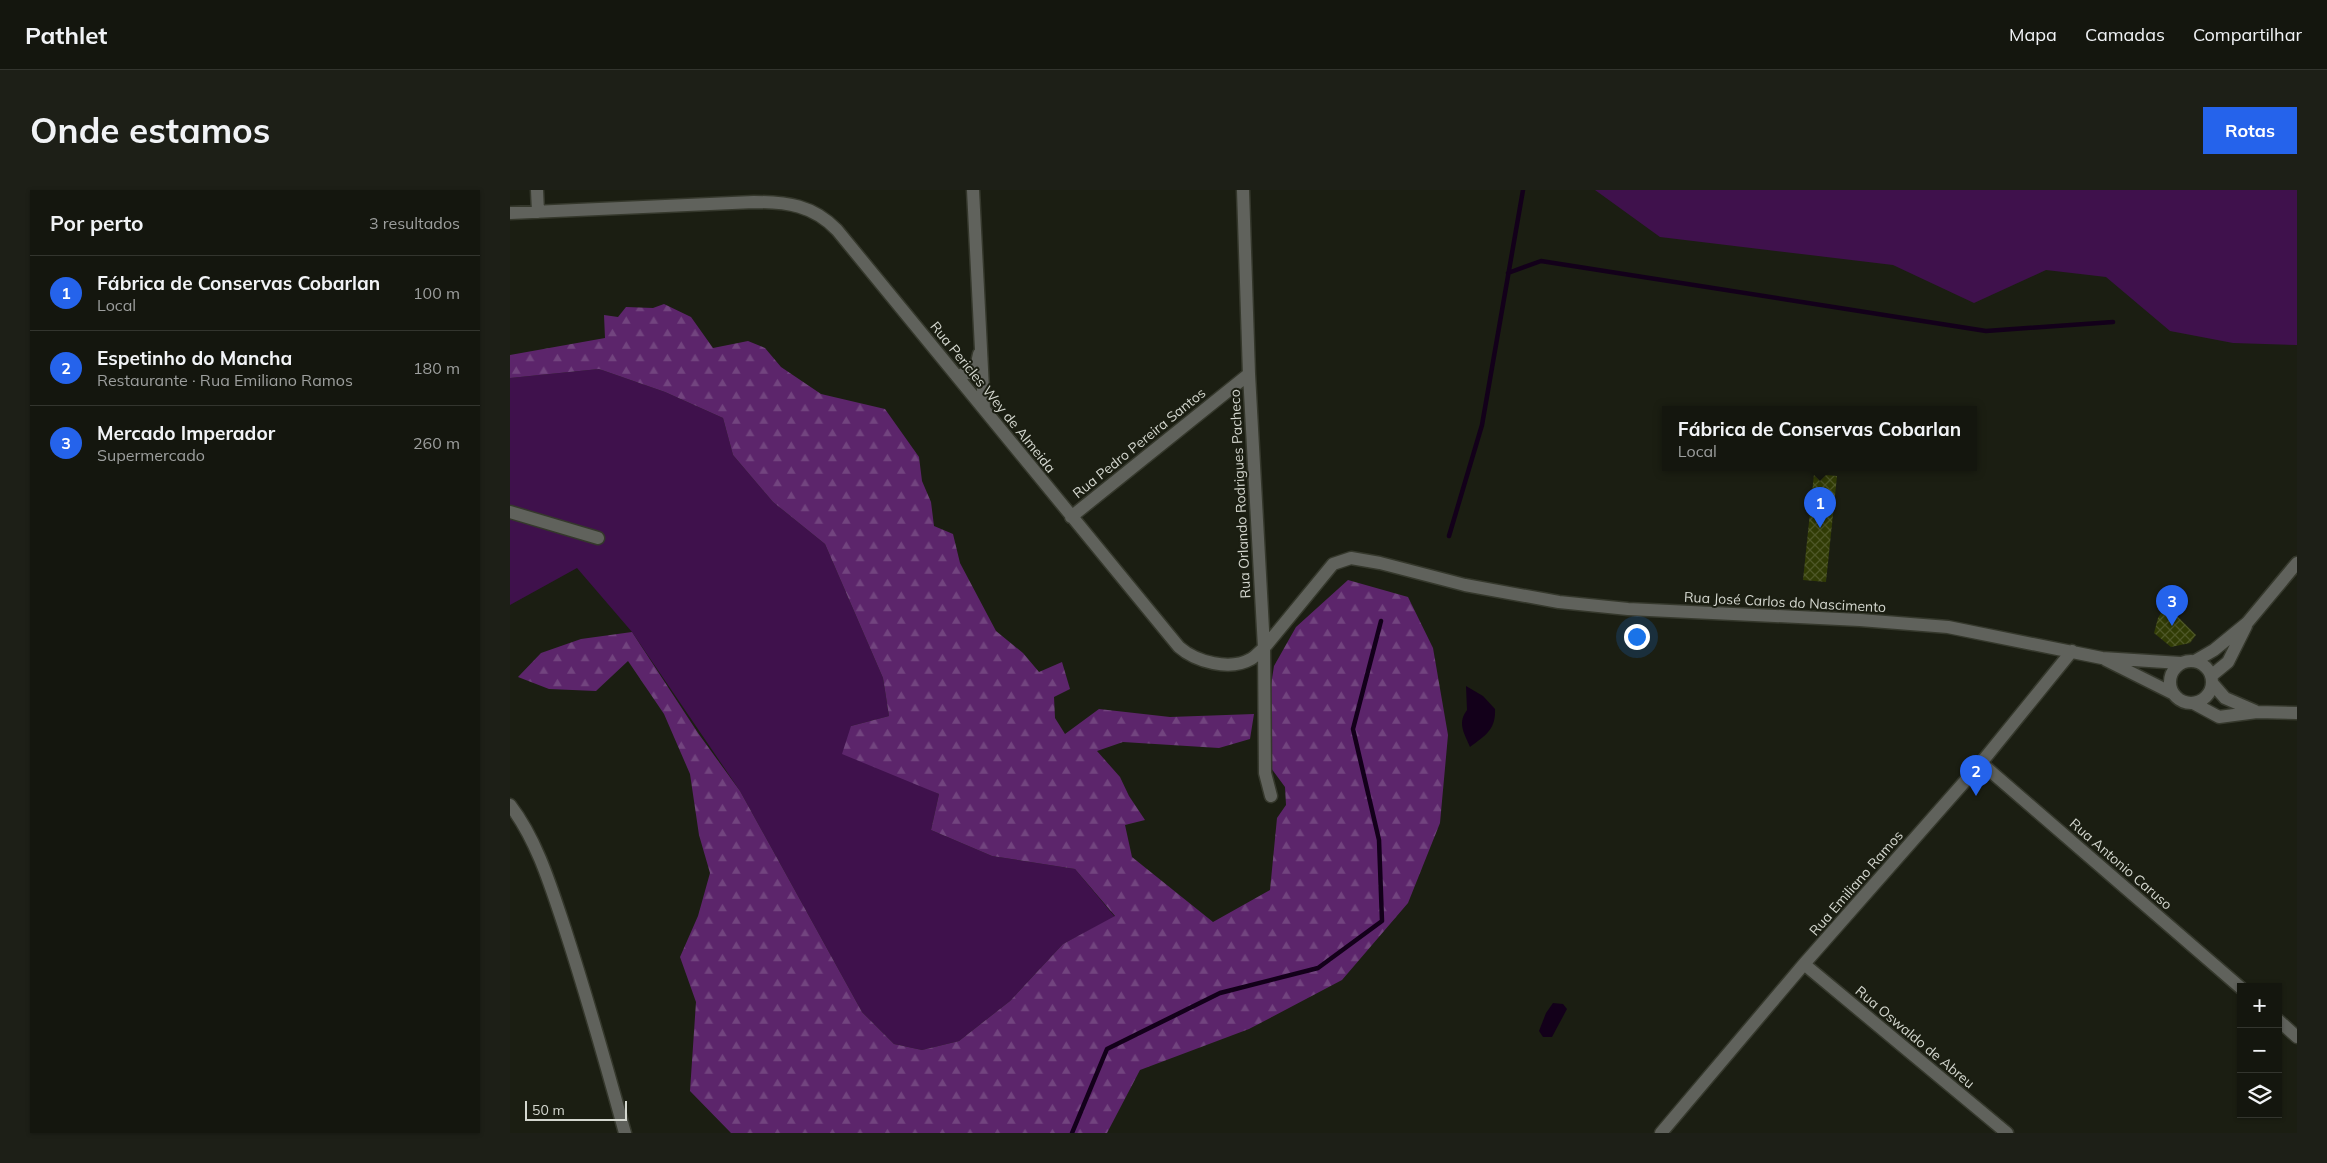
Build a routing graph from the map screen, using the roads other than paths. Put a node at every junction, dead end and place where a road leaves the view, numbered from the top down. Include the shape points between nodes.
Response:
1 (537, 190) edge
2 (973, 190) edge
3 (1243, 190) edge
4 (538, 212) junction
5 (510, 213) edge
6 (981, 342) junction
7 (1249, 374) junction
8 (957, 376) junction
9 (984, 409) junction
10 (510, 512) edge
11 (1071, 517) junction
12 (598, 538) dead end
13 (1380, 563) joint
14 (2297, 563) edge
15 (2247, 623) junction
16 (1264, 648) junction
17 (2072, 651) junction
18 (2102, 658) junction
19 (2195, 661) junction
20 (2181, 663) junction
21 (2211, 679) junction
22 (2174, 694) junction
23 (2193, 703) junction
24 (2258, 712) junction
25 (2297, 713) edge
26 (1981, 763) junction
27 (1271, 796) dead end
28 (510, 805) edge
29 (1804, 964) junction
30 (2237, 985) edge
31 (2282, 1024) edge
32 (2297, 1037) edge
33 (625, 1133) edge
34 (1661, 1133) edge
35 (2007, 1133) edge

1 - 4 street
2 - 6 street
3 - 7 street, Rua Orlando Rodrigues Pacheco
4 - 5 street, Rua Pericles Wey de Almeida
4 - 8 street, Rua Pericles Wey de Almeida via 754,202 802,206 832,225
6 - 8 street via 975,368 968,374
6 - 9 street
7 - 11 street, Rua Pedro Pereira Santos
7 - 16 street, Rua Orlando Rodrigues Pacheco
8 - 9 street, Rua Pericles Wey de Almeida
9 - 11 street, Rua Pericles Wey de Almeida
10 - 12 street
11 - 16 street, Rua Pericles Wey de Almeida via 1188,655 1217,663 1237,663 1251,659
13 - 16 street, Rua Pericles Wey de Almeida via 1351,558 1332,564
13 - 17 street, Rua José Carlos do Nascimento via 1465,585 1559,602 1628,609 1948,627
14 - 15 street
15 - 19 street
15 - 21 street via 2228,662
16 - 27 street, Rua Orlando Rodrigues Pacheco via 1265,773
17 - 18 street, Rua José Carlos do Nascimento
17 - 26 street, Rua Emiliano Ramos
18 - 20 street, Rua José Carlos do Nascimento
18 - 22 street, Rua José Carlos do Nascimento
19 - 20 street
19 - 21 street via 2207,669
20 - 22 street via 2171,673 2170,688
21 - 23 street via 2206,696
21 - 24 street via 2226,698
22 - 23 street
23 - 24 street via 2219,717
24 - 25 street
26 - 29 street, Rua Emiliano Ramos
26 - 30 street, Rua Antonio Caruso
28 - 33 street via 520,818 540,861 558,909 591,1009
29 - 34 street, Rua Emiliano Ramos
29 - 35 street, Rua Oswaldo de Abreu
31 - 32 street

